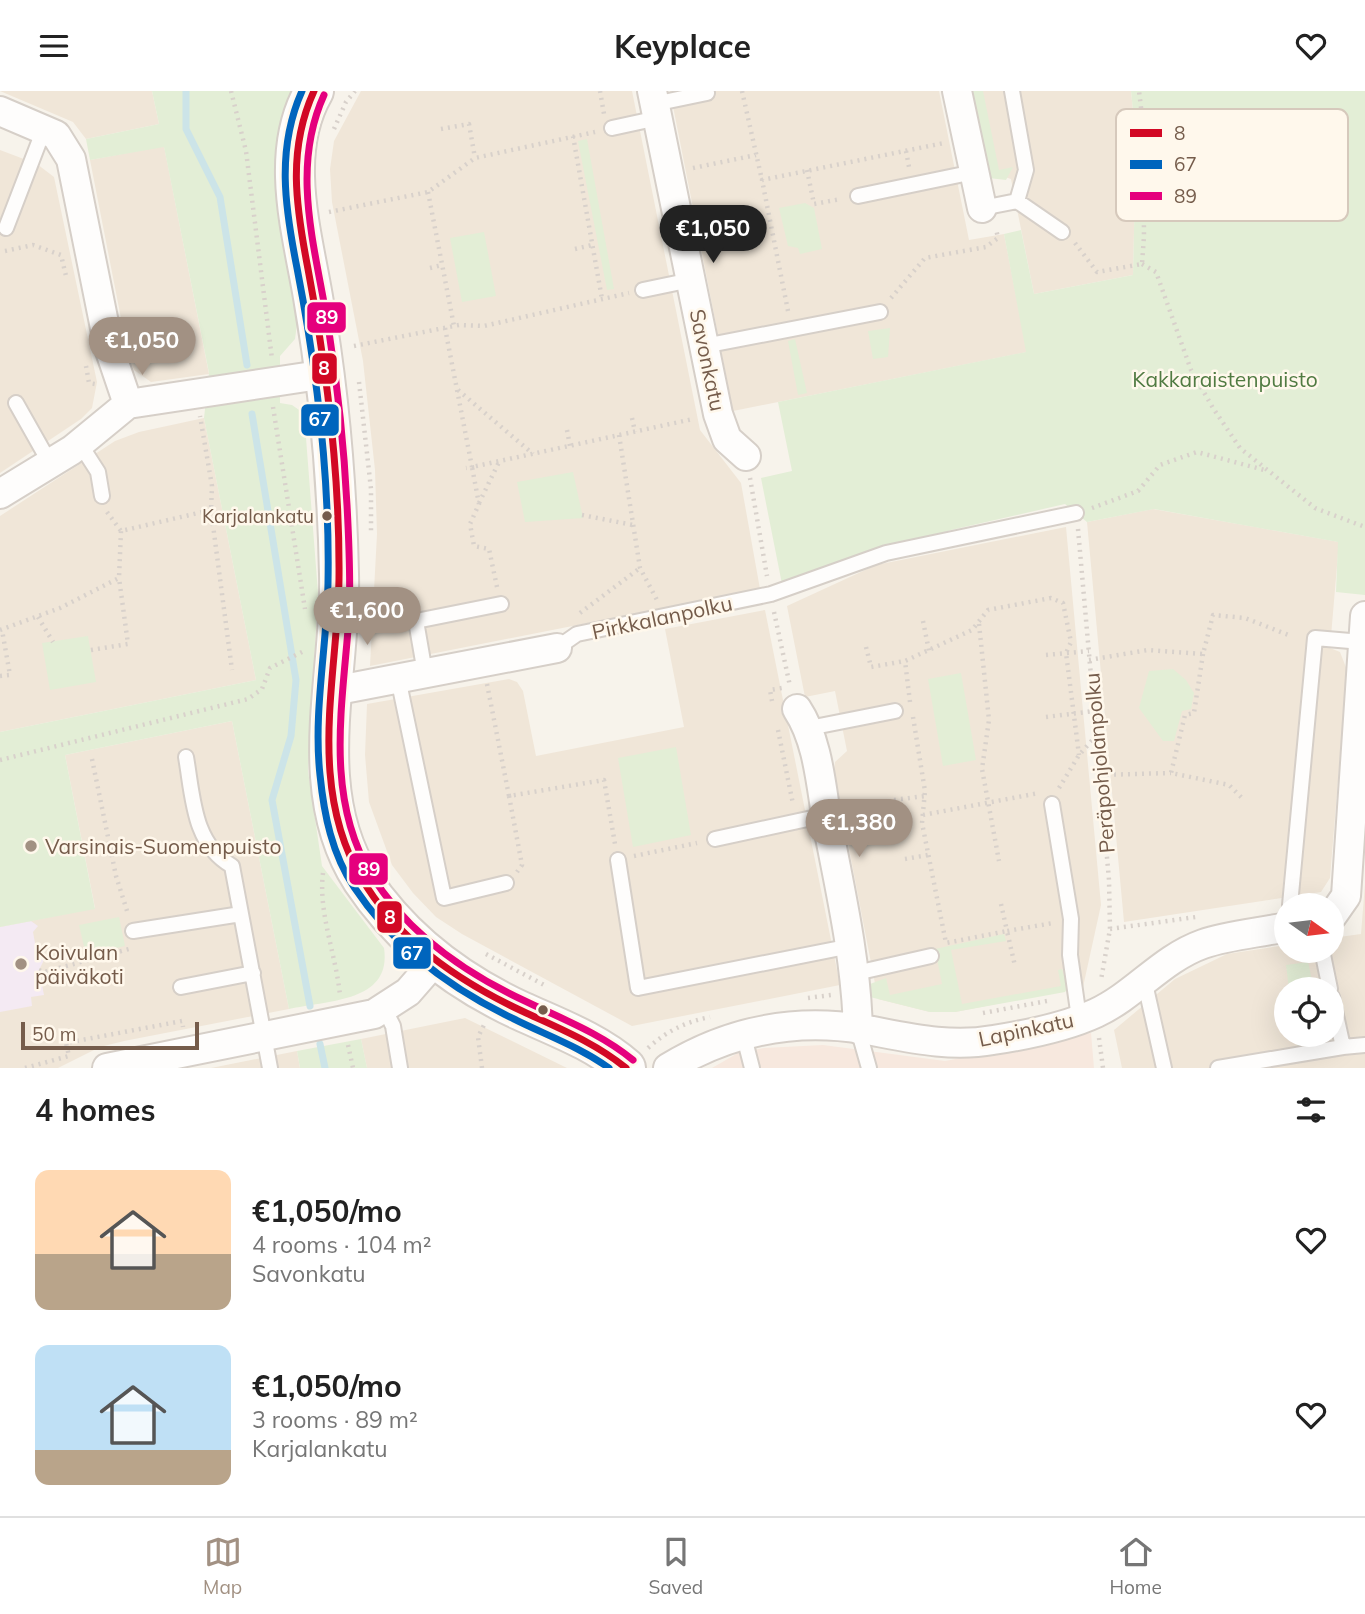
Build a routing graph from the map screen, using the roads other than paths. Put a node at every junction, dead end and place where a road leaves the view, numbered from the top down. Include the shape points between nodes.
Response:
1 (314, 91) edge
2 (957, 91) edge
3 (1012, 91) edge
4 (707, 93) dead end
5 (655, 104) edge
6 (0, 111) edge
7 (612, 128) road end
8 (44, 129) junction
9 (974, 172) junction
10 (858, 196) road end
11 (1017, 201) junction
12 (982, 208) joint
13 (6, 228) dead end
14 (1062, 232) dead end
15 (691, 279) junction
16 (643, 290) road end
17 (880, 312) road end
18 (704, 346) junction
19 (326, 374) junction
20 (16, 403) dead end
21 (128, 404) junction
22 (80, 444) junction
23 (746, 456) dead end
24 (51, 465) junction
25 (0, 494) edge
26 (102, 496) road end
27 (1076, 513) road end
28 (500, 604) dead end
29 (1363, 629) edge
30 (557, 648) joint
31 (412, 676) junction
32 (333, 691) junction
33 (789, 709) joint
34 (895, 711) dead end
35 (186, 757) dead end
36 (1052, 804) road end
37 (826, 815) junction
38 (715, 839) road end
39 (618, 860) road end
40 (506, 883) road end
41 (1291, 893) edge
42 (1344, 899) edge
43 (242, 913) junction
44 (1274, 929) edge
45 (133, 931) road end
46 (850, 946) junction
47 (931, 956) dead end
48 (435, 961) junction
49 (253, 973) junction
50 (856, 974) junction
51 (1144, 979) junction
52 (181, 987) dead end
53 (384, 1008) junction
54 (1087, 1015) junction
55 (858, 1029) junction
56 (743, 1034) junction
57 (265, 1035) junction
58 (1365, 1045) edge
59 (1343, 1047) edge
60 (1344, 1047) edge
61 (107, 1068) edge
62 (270, 1068) edge
63 (400, 1068) edge
64 (626, 1068) edge
65 (668, 1068) edge
66 (752, 1068) edge
67 (869, 1068) edge
68 (1164, 1068) edge
69 (1218, 1068) edge

1 - 19 street via 298,137 295,184
2 - 9 street
3 - 11 lane via 1026,170
4 - 5 lane
5 - 7 lane
5 - 15 street, Savonkatu
6 - 8 street
8 - 13 lane
8 - 21 street via 56,135 71,159 109,348
9 - 10 lane
9 - 12 street
11 - 12 lane
11 - 14 lane
15 - 16 lane
15 - 18 street, Savonkatu
17 - 18 lane
18 - 23 street, Savonkatu via 727,439
19 - 21 street
19 - 32 street via 340,578
20 - 24 lane
21 - 22 street
22 - 24 street
22 - 26 lane via 98,472
24 - 25 street
27 - 30 lane, Pirkkalanpolku via 886,553 771,594 577,634
28 - 31 lane via 416,621
29 - 41 lane via 1315,638
29 - 42 street
30 - 31 street
31 - 32 street
31 - 40 lane via 444,898
32 - 48 street via 330,773 341,838 378,903
33 - 34 lane
33 - 37 street
35 - 43 lane via 197,817 209,849 233,866
36 - 54 lane via 1071,919 1070,955
37 - 38 lane
37 - 46 street
39 - 46 lane via 639,988
43 - 45 lane
43 - 49 lane
44 - 51 street, Lapinkatu via 1204,944 1163,963
46 - 50 street
47 - 50 lane
48 - 53 street via 408,992
48 - 64 street via 468,984 592,1045
49 - 52 lane
49 - 57 lane
50 - 55 street
51 - 54 street, Lapinkatu
51 - 68 lane
53 - 57 street via 374,1014
53 - 63 lane via 393,1026
54 - 55 street, Lapinkatu via 992,1040 963,1042 926,1042
55 - 56 street, Lapinkatu via 779,1028
55 - 67 lane
56 - 65 street, Lapinkatu via 701,1048
56 - 66 lane
57 - 61 street
57 - 62 lane
58 - 60 lane
59 - 69 lane

